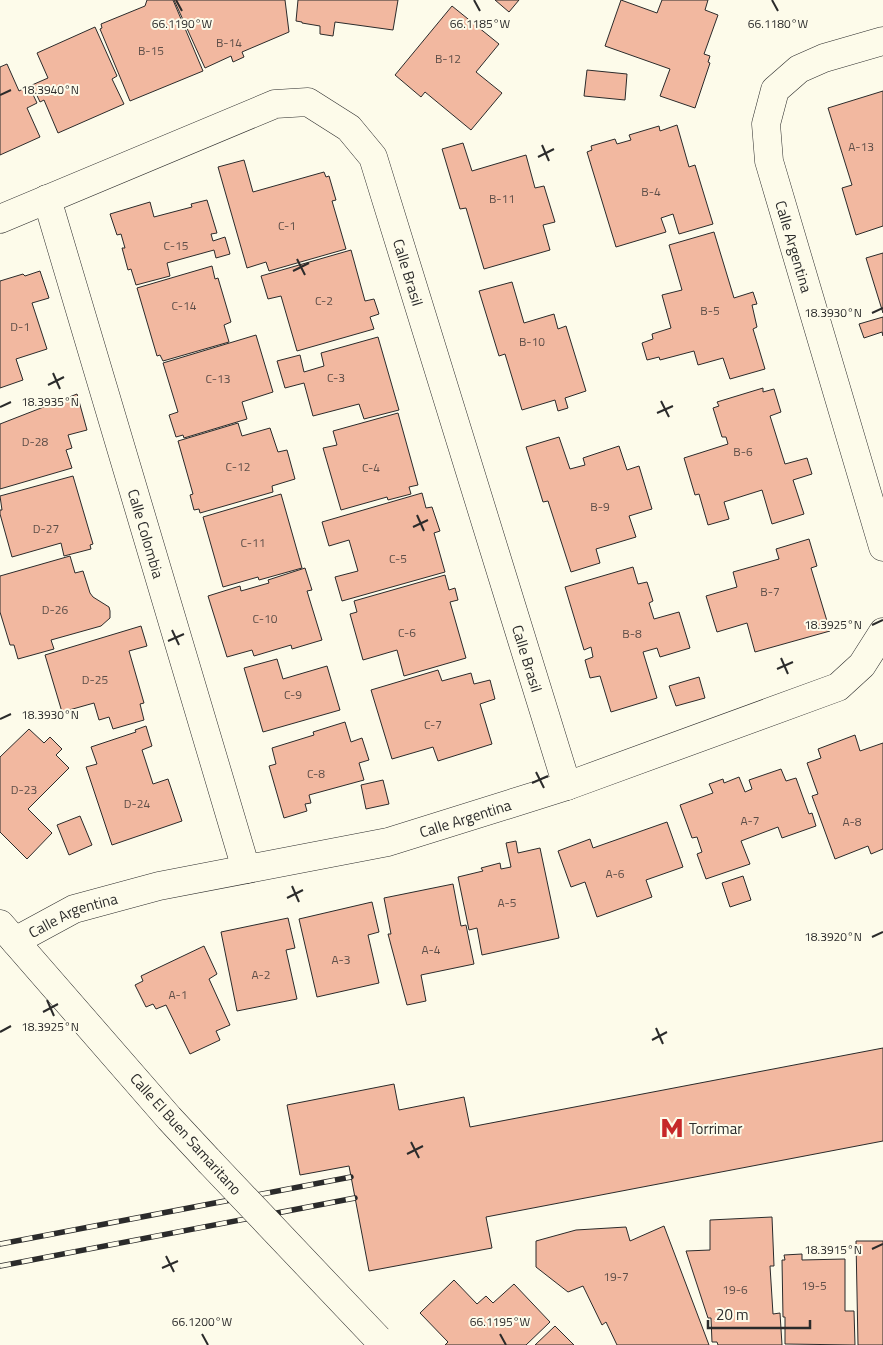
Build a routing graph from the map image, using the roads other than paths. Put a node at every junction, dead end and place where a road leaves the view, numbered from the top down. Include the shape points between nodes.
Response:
1 (883, 41) edge
2 (47, 199) junction
3 (0, 218) edge
4 (883, 548) edge
5 (883, 632) edge
6 (567, 786) junction
7 (246, 869) junction
8 (8, 933) edge
9 (381, 1342) edge

1 - 4 street, Calle Argentina via 824,58 799,69 775,90 766,124 769,161
2 - 3 street, Calle Brasil
2 - 6 street, Calle Brasil via 275,104 308,102 349,128 373,157
2 - 7 street, Calle Colombia
5 - 6 street, Calle Argentina via 862,665 838,687
6 - 7 street, Calle Argentina via 388,842
7 - 8 street, Calle Argentina via 159,886 74,909
8 - 9 street, Calle El Buen Samaritano, bridge via 169,1118

